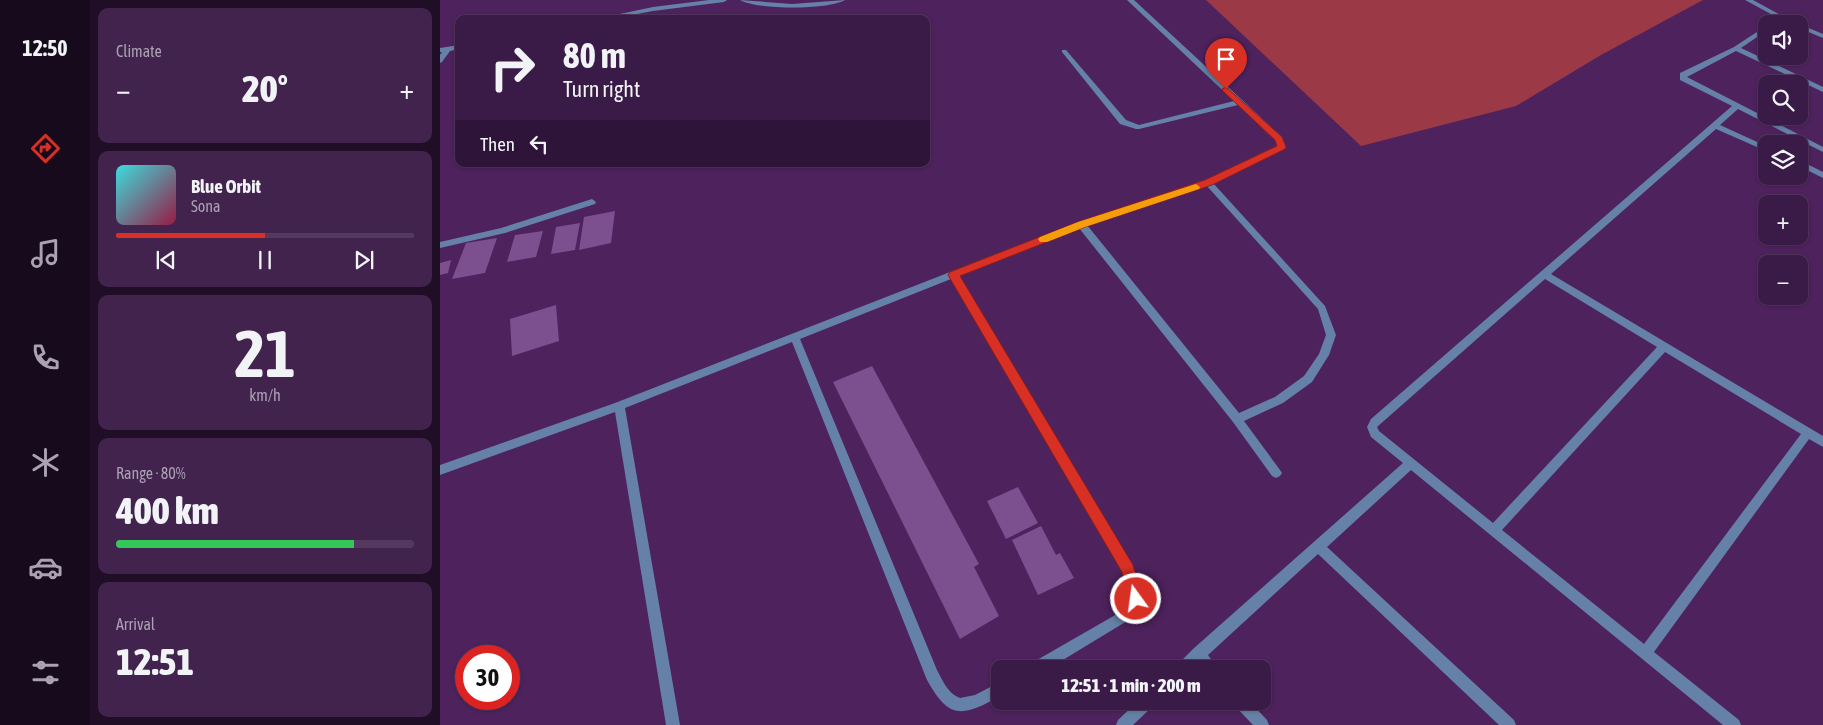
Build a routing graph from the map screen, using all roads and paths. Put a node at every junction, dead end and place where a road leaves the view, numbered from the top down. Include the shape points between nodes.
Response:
1 (724, 0) edge
2 (743, 0) edge
3 (842, 0) edge
4 (1130, 0) edge
5 (1748, 0) edge
6 (621, 15) edge
7 (1776, 15) edge
8 (1808, 30) edge
9 (1758, 33) edge
10 (1823, 36) edge
11 (1736, 48) junction
12 (443, 50) edge
13 (1064, 50) dead end
14 (440, 61) edge
15 (1823, 90) edge
16 (1239, 102) junction
17 (1736, 107) junction
18 (1716, 126) junction
19 (1758, 145) edge
20 (1823, 150) edge
21 (1808, 168) edge
22 (1823, 174) edge
23 (1208, 182) junction
24 (592, 202) dead end
25 (1081, 224) junction
26 (440, 245) edge
27 (1544, 274) junction
28 (953, 275) junction
29 (794, 336) junction
30 (1664, 346) junction
31 (619, 406) junction
32 (1237, 419) junction
33 (1808, 433) junction
34 (1823, 442) edge
35 (1411, 463) junction
36 (440, 470) edge
37 (1276, 473) dead end
38 (1494, 530) junction
39 (1318, 546) junction
40 (1646, 653) junction
41 (1198, 654) junction
42 (1050, 660) edge
43 (1192, 660) edge
44 (1204, 660) edge
45 (991, 693) edge
46 (1139, 710) edge
47 (1248, 710) edge
48 (673, 725) edge
49 (1123, 725) edge
50 (1262, 725) edge
51 (1509, 725) edge
52 (1734, 725) edge

1 - 6 street
2 - 3 street via 789,7
4 - 16 street
5 - 7 street
8 - 10 street
9 - 11 street
11 - 15 street
11 - 17 street via 1682,78
12 - 14 street
13 - 16 street via 1123,122 1132,126 1139,127
16 - 23 street via 1279,139 1282,147
17 - 18 street
17 - 20 street
18 - 19 street
18 - 27 street
21 - 22 street
23 - 25 street
23 - 32 street via 1322,308 1331,334 1324,355 1308,379 1280,400
24 - 26 street via 502,231
25 - 28 street
25 - 32 street
27 - 30 street
27 - 35 street via 1375,422 1372,428 1375,434
28 - 29 street
28 - 42 street via 1128,570 1134,592 1134,606 1128,614
29 - 31 street
29 - 45 street via 941,694 952,703 964,706
30 - 33 street
30 - 38 street
31 - 36 street
31 - 48 street
32 - 37 street
33 - 34 street
33 - 40 street
35 - 38 street
35 - 39 street
38 - 40 street
39 - 41 street
39 - 51 street
40 - 52 street
41 - 43 street
41 - 44 street
46 - 49 street
47 - 50 street

